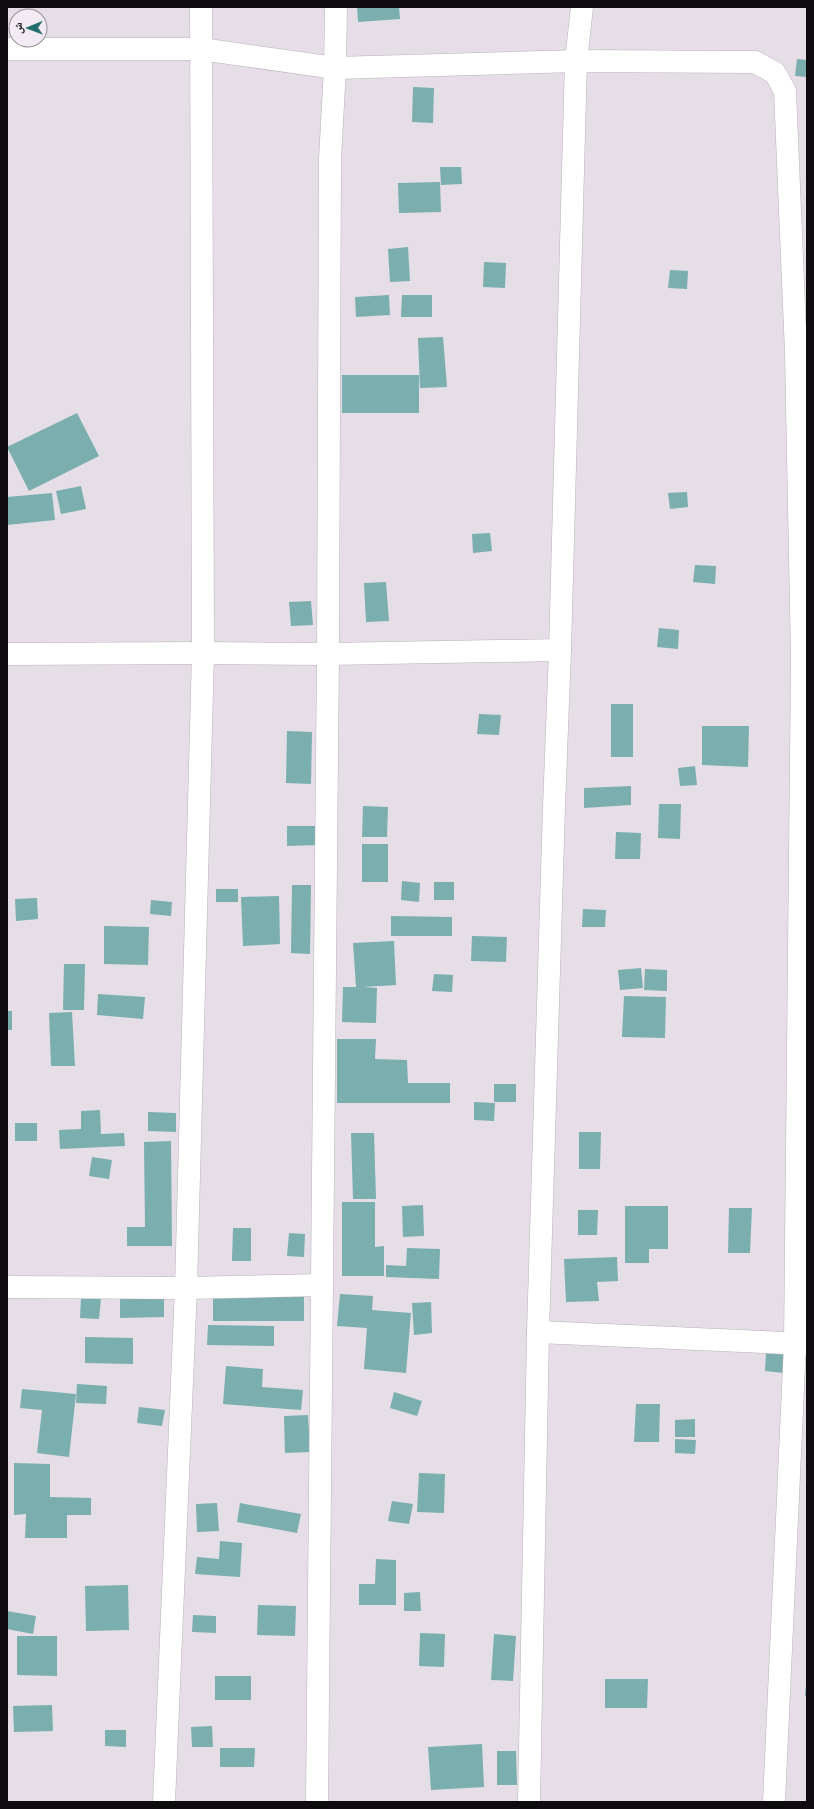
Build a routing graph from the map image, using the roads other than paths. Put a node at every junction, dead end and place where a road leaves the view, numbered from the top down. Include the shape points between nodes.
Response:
1 (201, 7) edge
2 (336, 7) edge
3 (582, 7) edge
4 (7, 49) edge
5 (201, 49) junction
6 (576, 61) junction
7 (335, 68) junction
8 (802, 353) edge
9 (560, 650) junction
10 (203, 652) junction
11 (7, 654) edge
12 (328, 654) junction
13 (805, 658) edge
14 (321, 1285) junction
15 (7, 1286) edge
16 (186, 1288) junction
17 (538, 1332) junction
18 (801, 1344) edge
19 (164, 1802) edge
20 (316, 1802) edge
21 (529, 1802) edge
22 (774, 1802) edge

1 - 5 street
2 - 7 street
3 - 6 street
4 - 5 street
5 - 7 street
5 - 10 street
6 - 7 street
6 - 8 street via 755,62 775,73 785,91
6 - 9 street
7 - 12 street via 330,159
8 - 13 street
9 - 12 street
9 - 17 street
10 - 11 street
10 - 12 street
10 - 16 street
12 - 14 street
13 - 18 street
14 - 16 street
14 - 20 street
15 - 16 street
16 - 19 street
17 - 18 street
17 - 21 street
18 - 22 street

